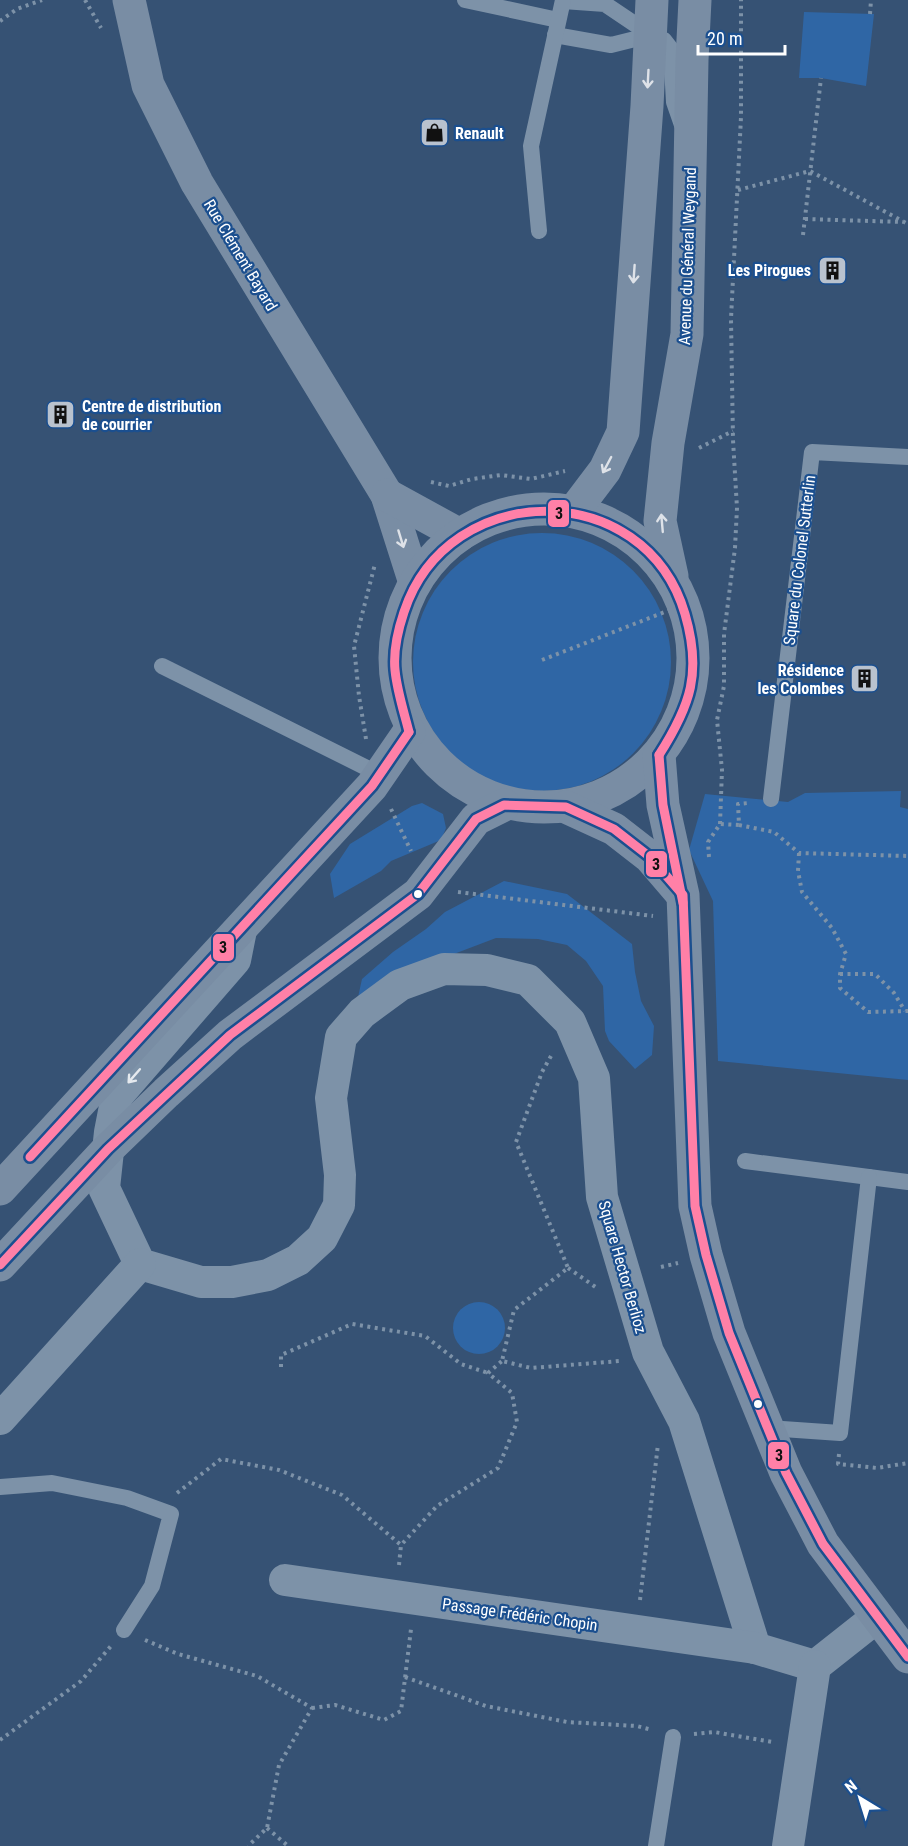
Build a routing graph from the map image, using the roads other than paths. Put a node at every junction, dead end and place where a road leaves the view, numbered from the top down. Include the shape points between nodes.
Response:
1 (129, 0) edge
2 (465, 0) edge
3 (563, 0) edge
4 (652, 0) edge
5 (695, 0) edge
6 (556, 28) junction
7 (651, 35) junction
8 (691, 148) junction
9 (539, 231) dead end
10 (908, 458) edge
11 (387, 495) junction
12 (574, 511) junction
13 (460, 535) junction
14 (416, 583) junction
15 (678, 592) junction
16 (162, 666) dead end
17 (409, 732) junction
18 (658, 755) junction
19 (376, 780) junction
20 (771, 800) road end
21 (504, 805) junction
22 (566, 807) junction
23 (673, 906) junction
24 (241, 930) junction
25 (108, 1149) junction
26 (745, 1161) dead end
27 (868, 1177) junction
28 (908, 1182) edge
29 (0, 1189) edge
30 (140, 1264) junction
31 (0, 1265) edge
32 (0, 1419) edge
33 (768, 1428) junction
34 (0, 1487) edge
35 (285, 1580) dead end
36 (877, 1617) junction
37 (124, 1630) road end
38 (755, 1648) junction
39 (908, 1657) edge
40 (815, 1666) junction
41 (673, 1737) road end
42 (656, 1846) edge
43 (788, 1846) edge

1 - 11 main road, Rue Clément Bayard via 148,85 197,183
2 - 6 lane
3 - 6 lane
3 - 7 lane via 605,4
4 - 7 main road
5 - 8 main road, Avenue du Général Weygand
6 - 7 lane via 611,45
6 - 9 lane via 531,146
7 - 8 lane via 664,40 670,49 674,102
7 -> 12 main road via 623,432 605,470
15 -> 8 main road, Avenue du Général Weygand via 660,521 668,443 687,334
10 - 20 lane, Square du Colonel Sutterlin via 812,452
11 - 13 main road, Rue Clément Bayard
11 -> 14 main road, Rue Clément Bayard
12 - 13 main road via 534,509 496,517
12 - 15 main road via 613,525 646,548
13 - 14 main road via 428,564
14 - 17 main road via 399,624 395,669
15 - 18 main road, Avenue du Général Weygand via 693,643 692,683 680,721
16 - 19 lane
17 - 19 main road
17 - 21 main road via 468,787
18 - 22 main road, Avenue du Général Weygand via 617,789
18 - 23 main road
19 - 24 main road
21 - 22 main road
21 - 25 main road via 476,819 418,894 230,1035
22 - 23 main road via 614,829 650,857
23 - 33 main road via 695,1206 729,1333
24 -> 25 street via 235,960 117,1096
24 - 29 main road
25 - 30 street via 104,1188
25 - 31 main road
26 - 27 lane
27 - 28 lane
27 - 33 lane via 840,1433
30 - 32 street
30 - 38 street, Square Hector Berlioz via 201,1282 232,1282 268,1275 298,1260 322,1238 339,1205 340,1175 331,1098 341,1037 362,1013 400,985 444,969 487,970 528,980 570,1022 594,1078 602,1197 648,1352 684,1421
33 - 36 main road via 786,1473 823,1544
34 - 37 lane via 52,1483 127,1498 171,1514 152,1586
35 - 38 street, Passage Frédéric Chopin
36 - 39 main road
36 - 40 street
38 - 40 street, Passage Frédéric Chopin
40 - 43 street
41 - 42 lane

